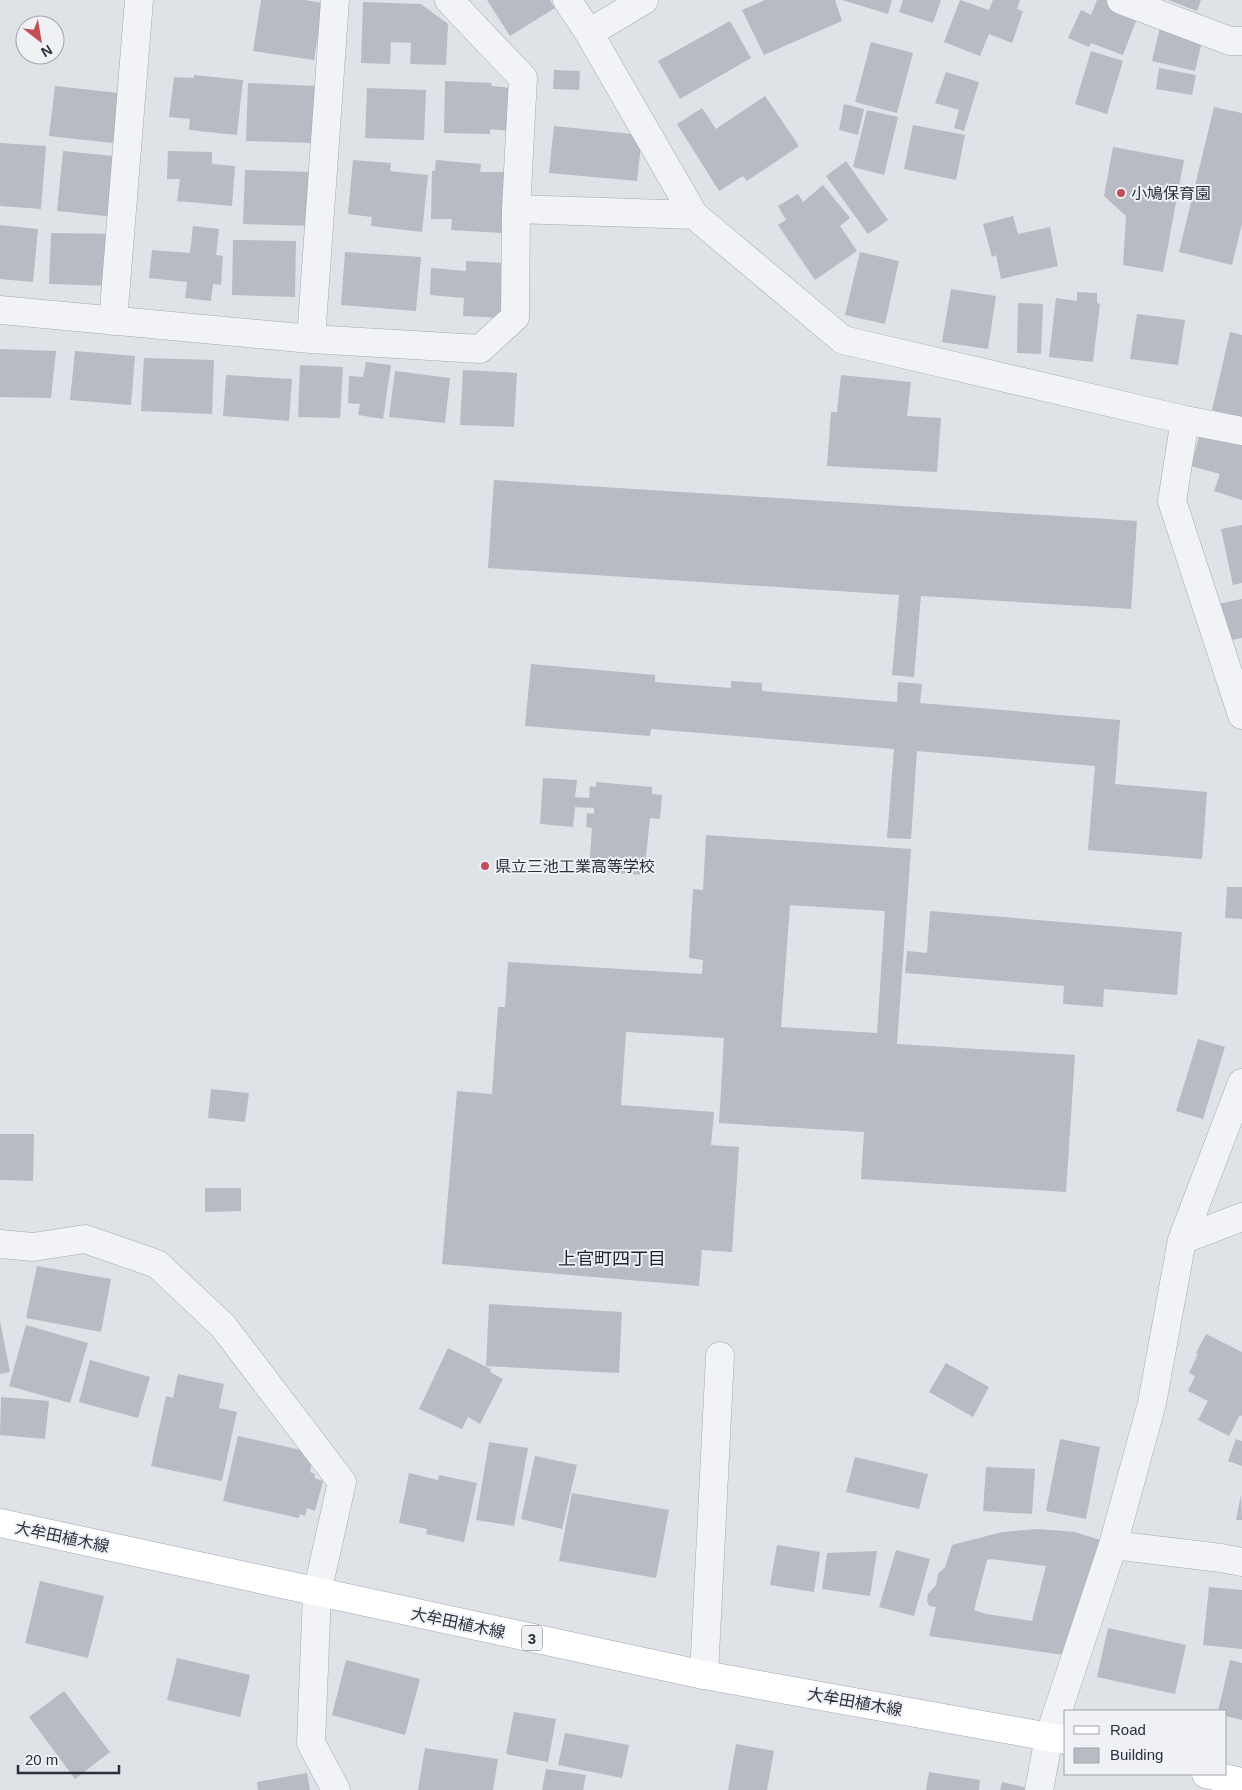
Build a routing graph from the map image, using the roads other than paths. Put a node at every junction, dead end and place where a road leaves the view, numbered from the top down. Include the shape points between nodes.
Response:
1 (139, 0) edge
2 (335, 0) edge
3 (449, 0) edge
4 (567, 0) edge
5 (644, 0) edge
6 (1121, 0) edge
7 (590, 33) junction
8 (1242, 41) edge
9 (516, 209) junction
10 (694, 215) junction
11 (0, 310) edge
12 (113, 321) junction
13 (311, 339) junction
14 (1186, 420) junction
15 (1242, 431) edge
16 (1242, 715) edge
17 (1242, 1083) edge
18 (1242, 1217) edge
19 (1182, 1240) junction
20 (0, 1244) edge
21 (720, 1356) dead end
22 (0, 1523) edge
23 (1113, 1545) junction
24 (1242, 1562) edge
25 (317, 1593) junction
26 (704, 1675) junction
27 (1066, 1710) edge
28 (1064, 1718) edge
29 (1058, 1739) edge
30 (1210, 1775) edge
31 (1242, 1782) edge
32 (336, 1790) edge
33 (1039, 1790) edge

1 - 12 street
2 - 13 street
3 - 9 street via 523,78
4 - 7 street
5 - 7 street
6 - 8 street via 1230,41
7 - 10 street
9 - 10 street
9 - 13 street via 515,317 480,349
10 - 14 street via 843,340
11 - 12 street
12 - 13 street
14 - 15 street
14 - 16 street via 1172,501
17 - 19 street
18 - 19 street
19 - 23 street via 1152,1403
20 - 25 street via 33,1247 85,1239 157,1264 223,1326 342,1482
21 - 26 street
22 - 25 main road, 大牟田植木線 / 3
23 - 24 street
23 - 27 street
25 - 26 main road, 大牟田植木線 / 3
25 - 32 street via 311,1744
26 - 29 main road, 大牟田植木線 / 3
28 - 29 street
29 - 33 street
30 - 31 main road

